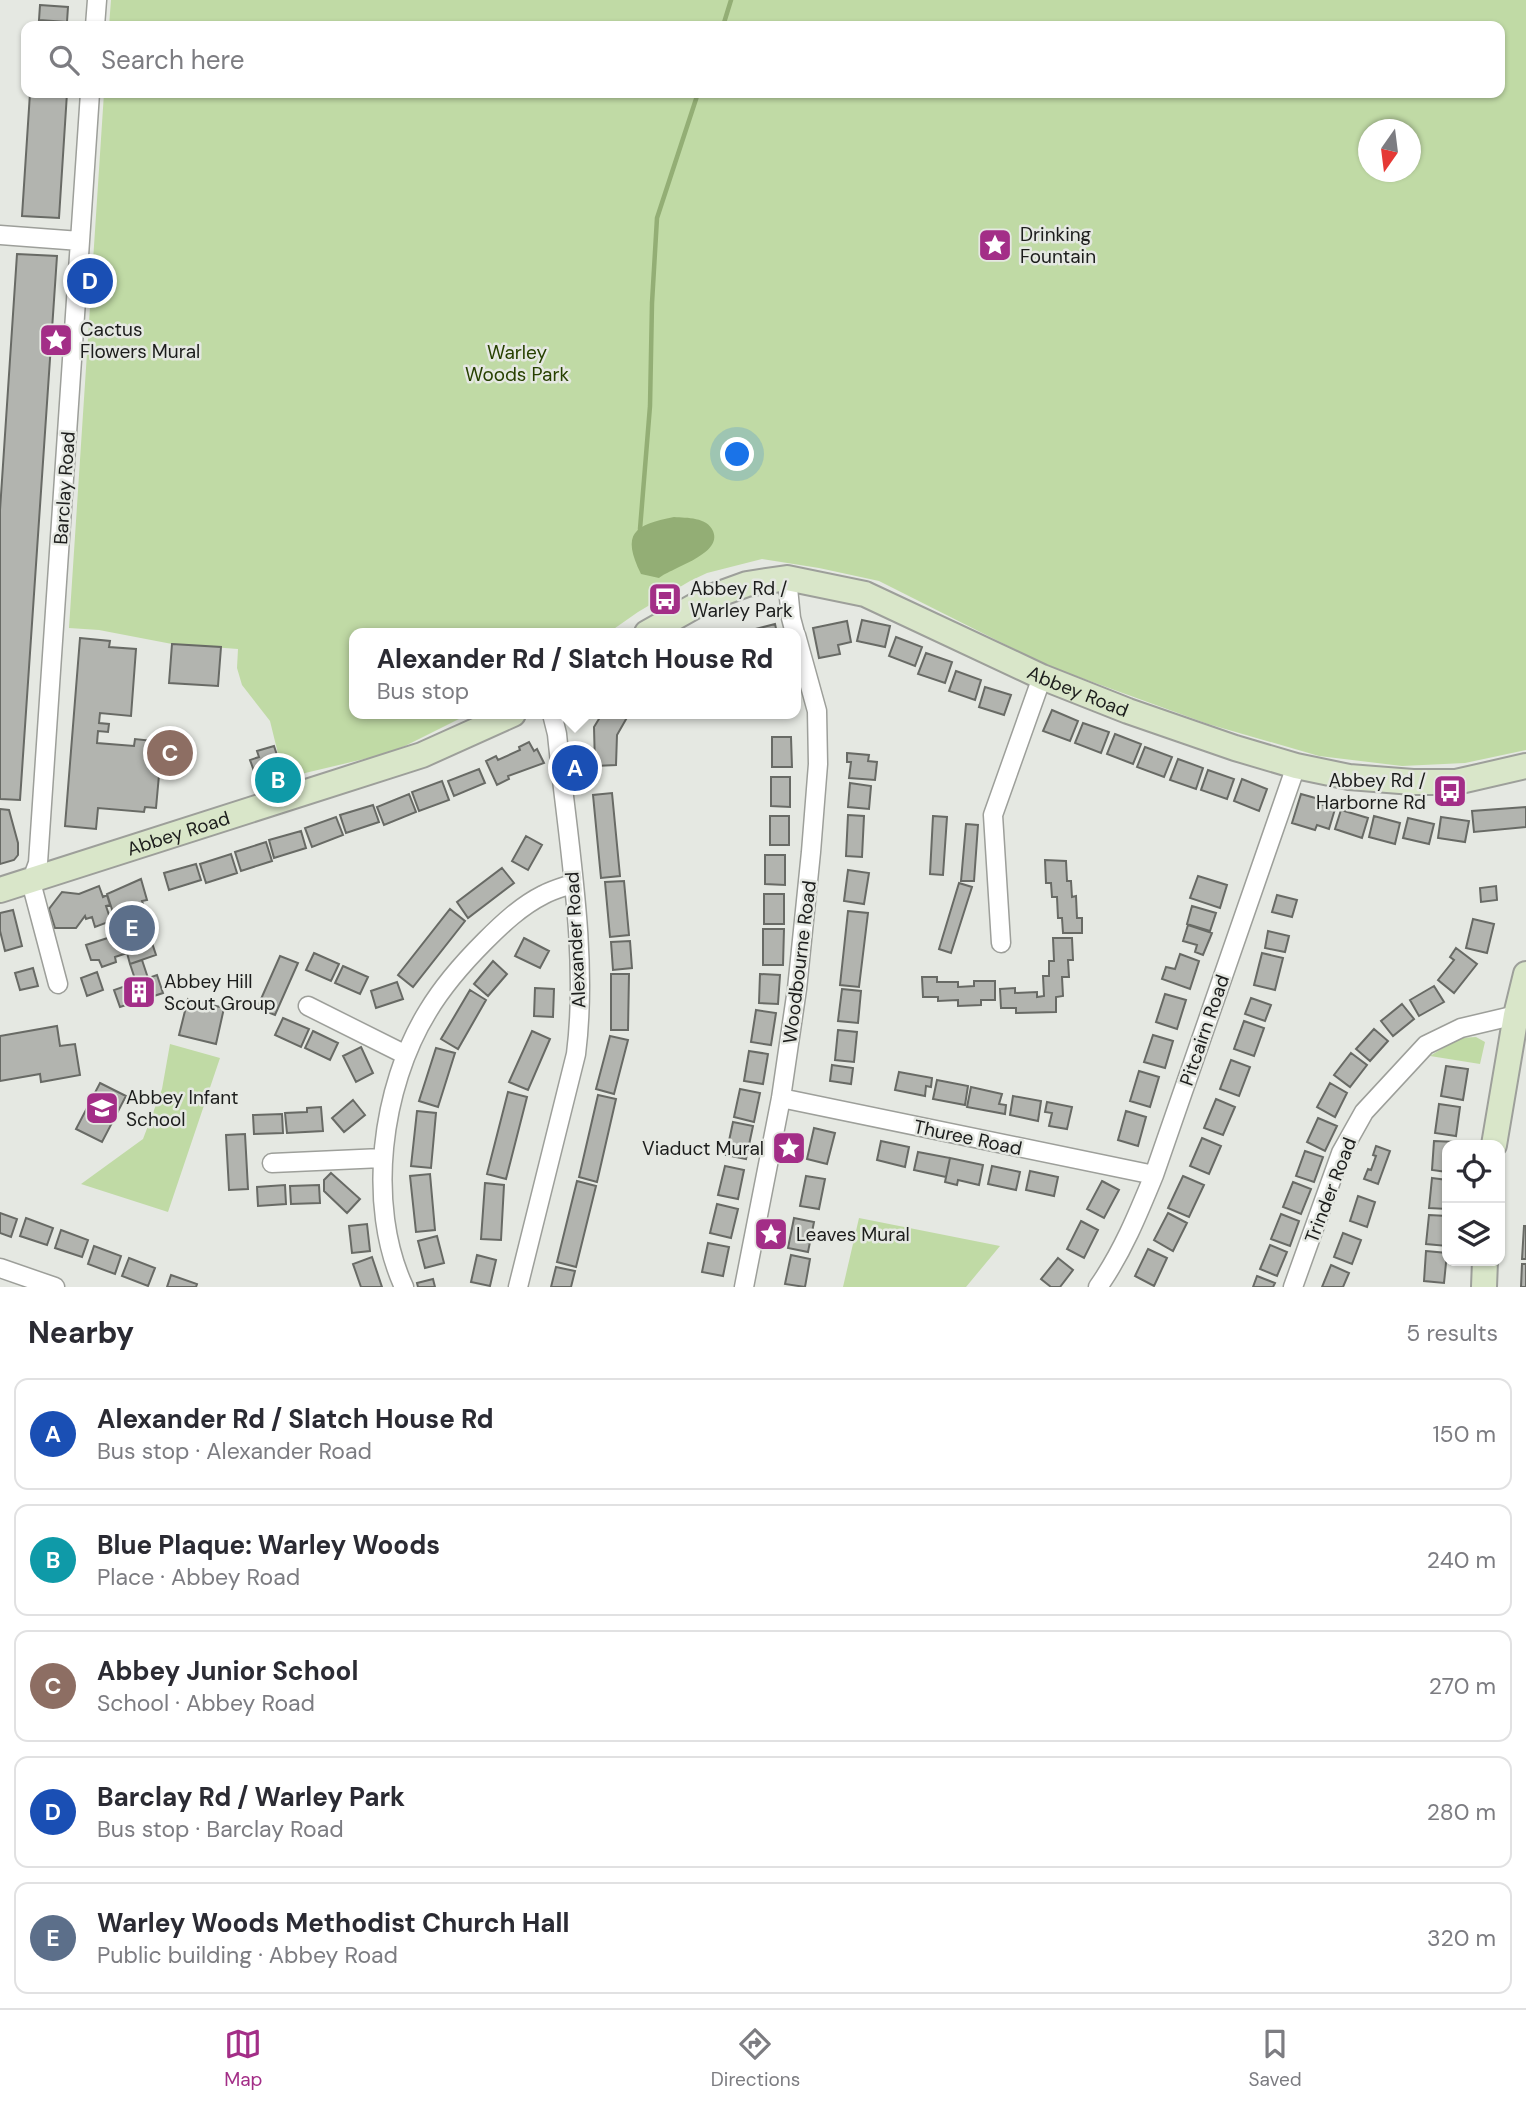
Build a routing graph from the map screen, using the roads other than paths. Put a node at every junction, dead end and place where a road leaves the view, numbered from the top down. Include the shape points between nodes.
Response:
1 (97, 0) edge
2 (95, 21) edge
3 (90, 98) edge
4 (0, 235) edge
5 (80, 241) junction
6 (788, 579) junction
7 (656, 628) edge
8 (793, 628) edge
9 (801, 655) edge
10 (1042, 677) junction
11 (502, 719) edge
12 (553, 719) edge
13 (1296, 766) junction
14 (1526, 766) edge
15 (31, 882) junction
16 (572, 884) junction
17 (0, 890) edge
18 (1001, 943) dead end
19 (1526, 975) edge
20 (58, 984) dead end
21 (308, 1006) dead end
22 (1516, 1015) junction
23 (406, 1055) junction
24 (781, 1098) junction
25 (1495, 1140) edge
26 (382, 1158) junction
27 (272, 1163) dead end
28 (1154, 1175) junction
29 (1486, 1266) edge
30 (0, 1268) edge
31 (55, 1287) edge
32 (404, 1287) edge
33 (517, 1287) edge
34 (744, 1287) edge
35 (1098, 1287) edge
36 (1293, 1287) edge
37 (1484, 1287) edge

1 - 2 street
3 - 5 street, Barclay Road
4 - 5 street
5 - 15 street, Barclay Road via 38,863
6 - 7 street, Abbey Road via 747,584 710,597
6 - 8 street, Woodbourne Road
6 - 10 street, Abbey Road via 865,594
9 - 24 street, Woodbourne Road via 817,711 818,764 797,989
10 - 13 street, Abbey Road
10 - 18 street via 993,815
11 - 15 street, Abbey Road via 422,755
12 - 16 street, Alexander Road
13 - 14 street, Abbey Road via 1349,777 1413,782 1456,782
13 - 28 street, Pitcairn Road
15 - 17 street, Abbey Road
15 - 20 street
16 - 23 street via 542,895 515,914 470,956 428,1011
16 - 33 street, Alexander Road via 581,973 576,1054
19 - 22 street
21 - 23 street
22 - 25 street
22 - 36 street, Trinder Road via 1461,1028 1426,1045 1364,1112 1341,1153
23 - 26 street
24 - 28 street, Thuree Road
24 - 34 street, Woodbourne Road
26 - 27 street
26 - 32 street via 386,1227
28 - 35 street, Pitcairn Road via 1135,1222
29 - 37 street
30 - 31 street

